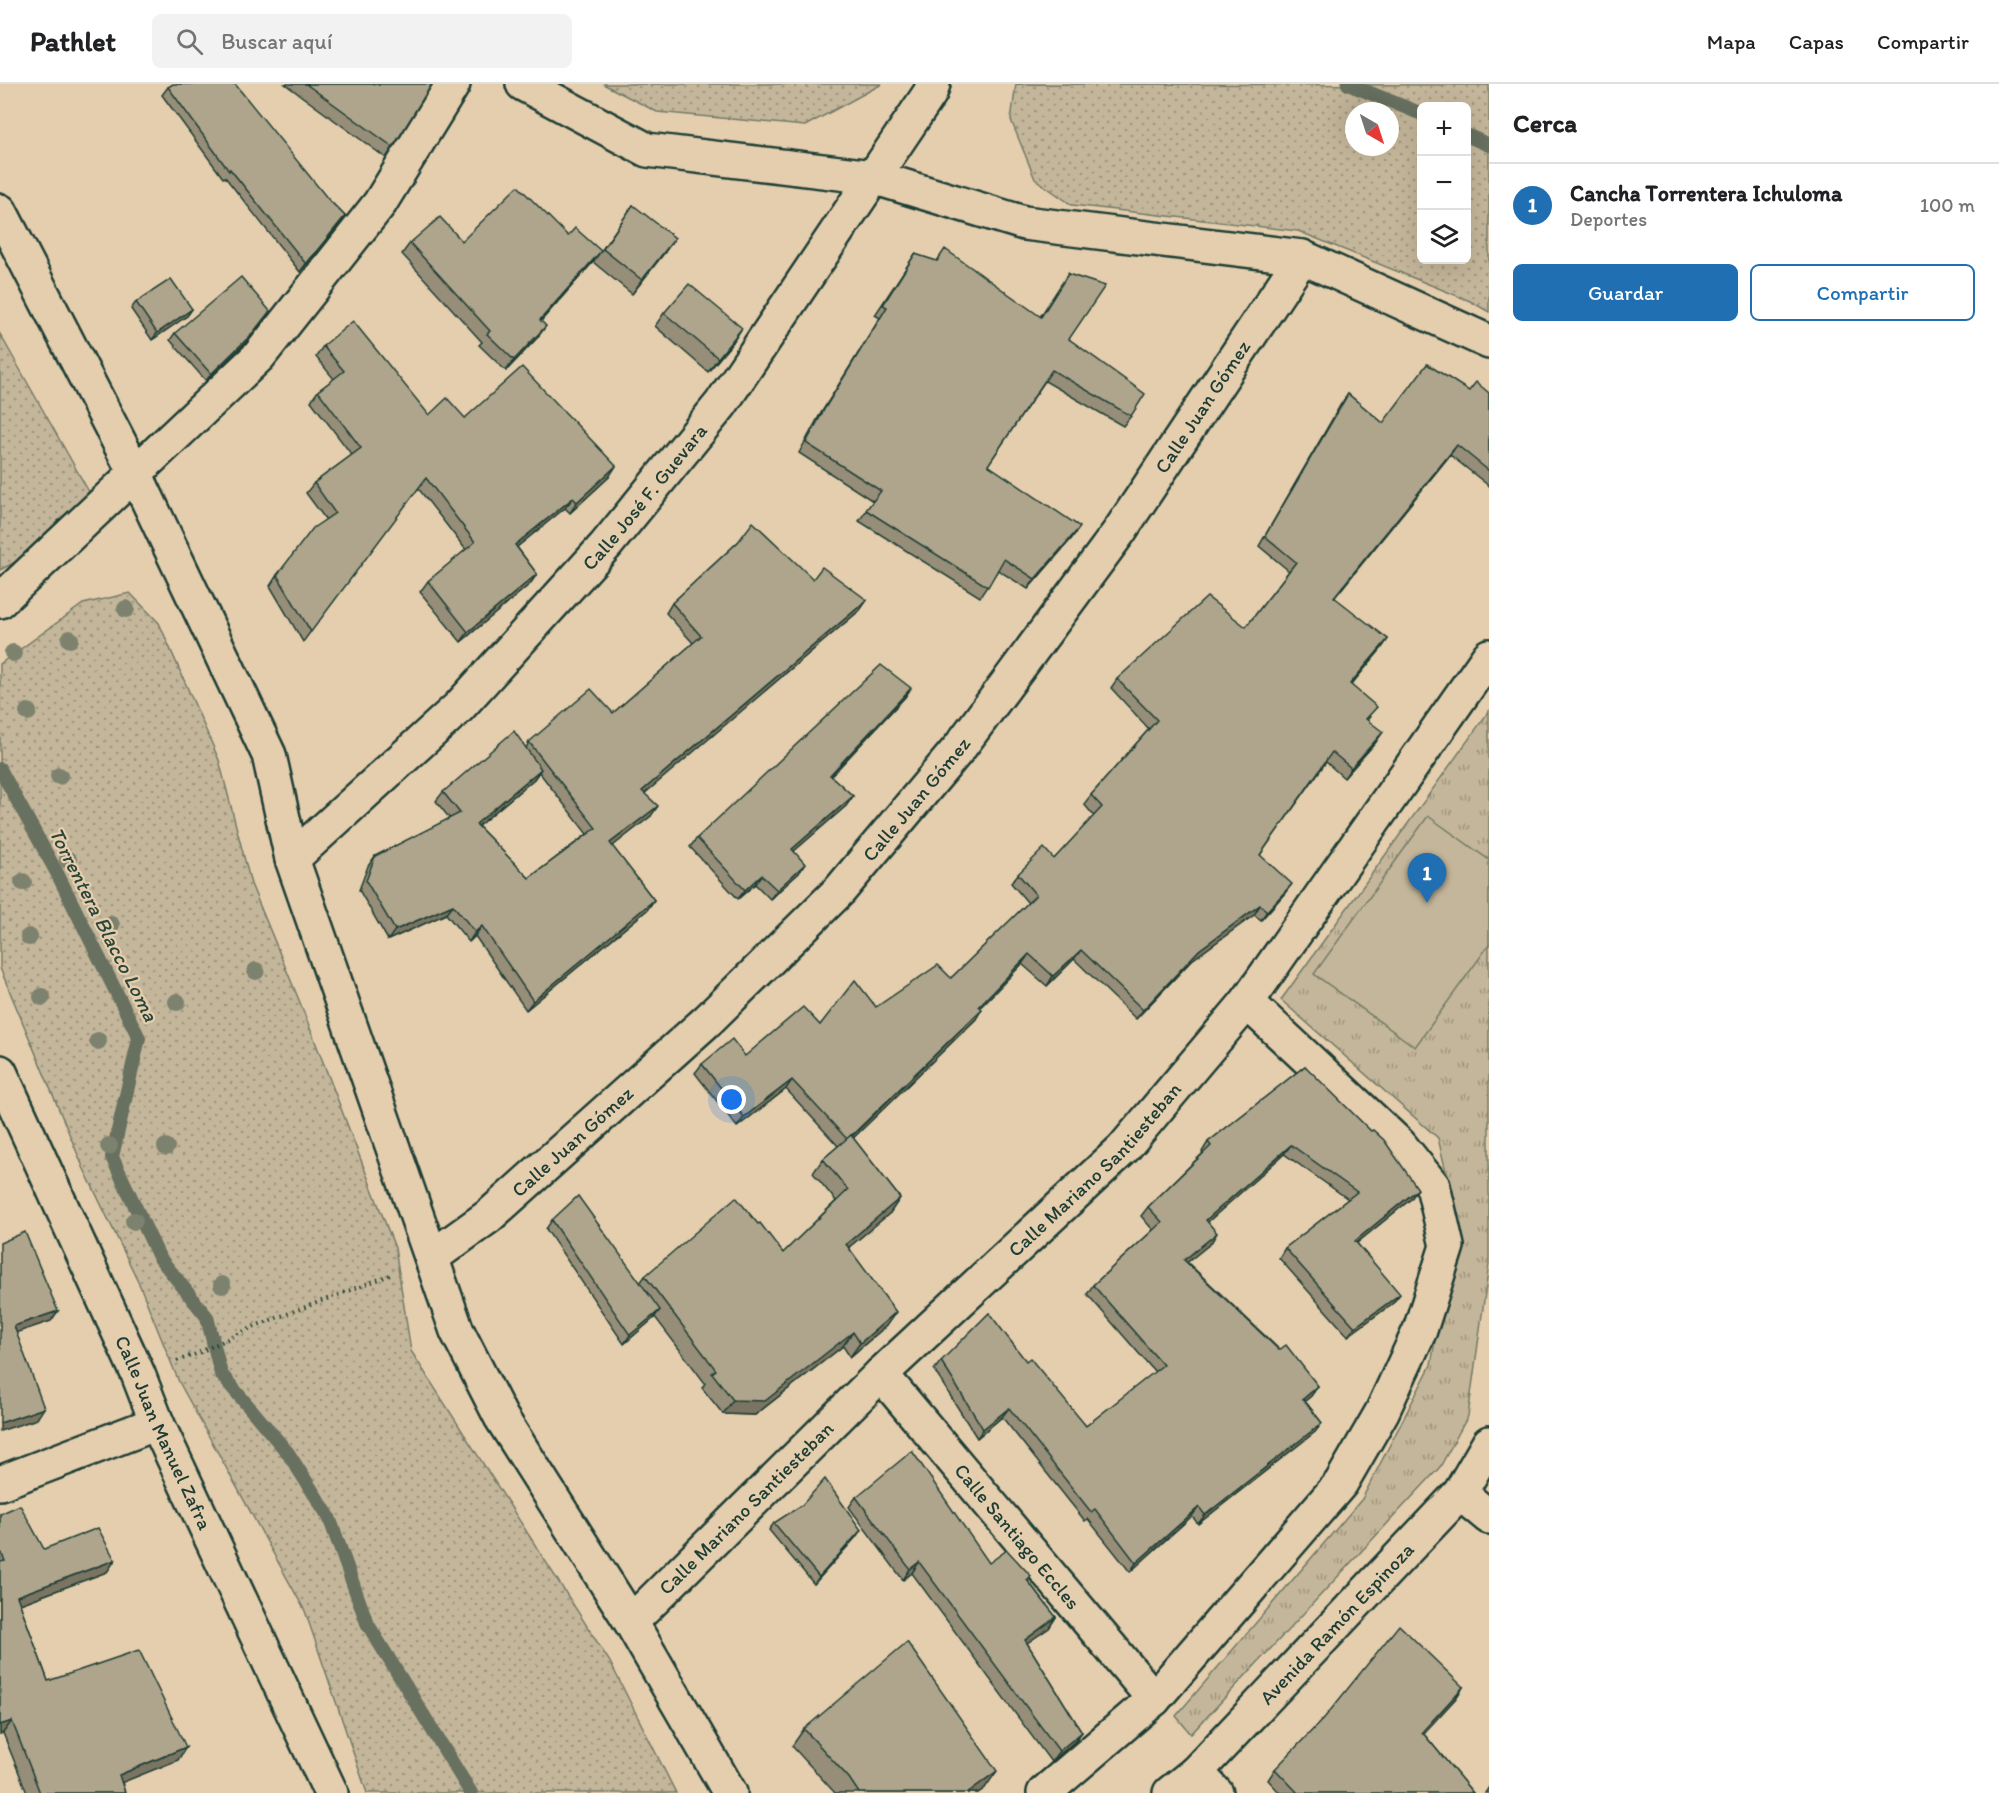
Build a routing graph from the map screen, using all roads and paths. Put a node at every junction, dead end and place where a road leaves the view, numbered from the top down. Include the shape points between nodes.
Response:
1 (453, 84) edge
2 (523, 84) edge
3 (933, 84) edge
4 (873, 177) junction
5 (0, 211) edge
6 (1302, 257) junction
7 (1489, 342) edge
8 (135, 472) junction
9 (3, 598) edge
10 (1489, 656) edge
11 (292, 858) junction
12 (1247, 1002) junction
13 (1, 1077) edge
14 (432, 1257) junction
15 (196, 1354) dead end
16 (881, 1374) junction
17 (157, 1424) junction
18 (1489, 1443) edge
19 (0, 1483) edge
20 (1460, 1493) junction
21 (1489, 1517) edge
22 (631, 1622) junction
23 (1154, 1699) junction
24 (1206, 1782) edge
25 (330, 1793) edge
26 (729, 1793) edge
27 (1044, 1793) edge
28 (1170, 1793) edge

1 - 8 street via 380,203 259,356
2 - 4 street via 647,150
3 - 4 street, Calle José F. Guevara
4 - 6 street via 1024,223
4 - 11 street, Calle José F. Guevara via 720,404 606,544 459,706
5 - 8 street
6 - 7 street
6 - 14 street, Calle Juan Gómez via 1119,532 960,747 840,890 708,1020 489,1216
8 - 9 street
8 - 11 street via 269,755
10 - 12 street, Calle Mariano Santiesteban
11 - 14 street
12 - 16 street, Calle Mariano Santiesteban via 1124,1149
12 - 23 street via 1406,1152 1433,1186 1447,1246 1420,1330 1382,1412 1341,1483
13 - 17 street, Calle Juan Manuel Zafra via 138,1374
14 - 15 path via 255,1326
14 - 22 street via 457,1331 501,1417
16 - 22 street, Calle Mariano Santiesteban
16 - 23 street, Calle Santiago Eccles
17 - 19 street
17 - 25 street, Calle Juan Manuel Zafra
18 - 20 street, Avenida Ramón Espinoza
20 - 21 street
20 - 24 street, Avenida Ramón Espinoza
22 - 26 street
23 - 27 street
24 - 28 street, Avenida Ramón Espinoza

